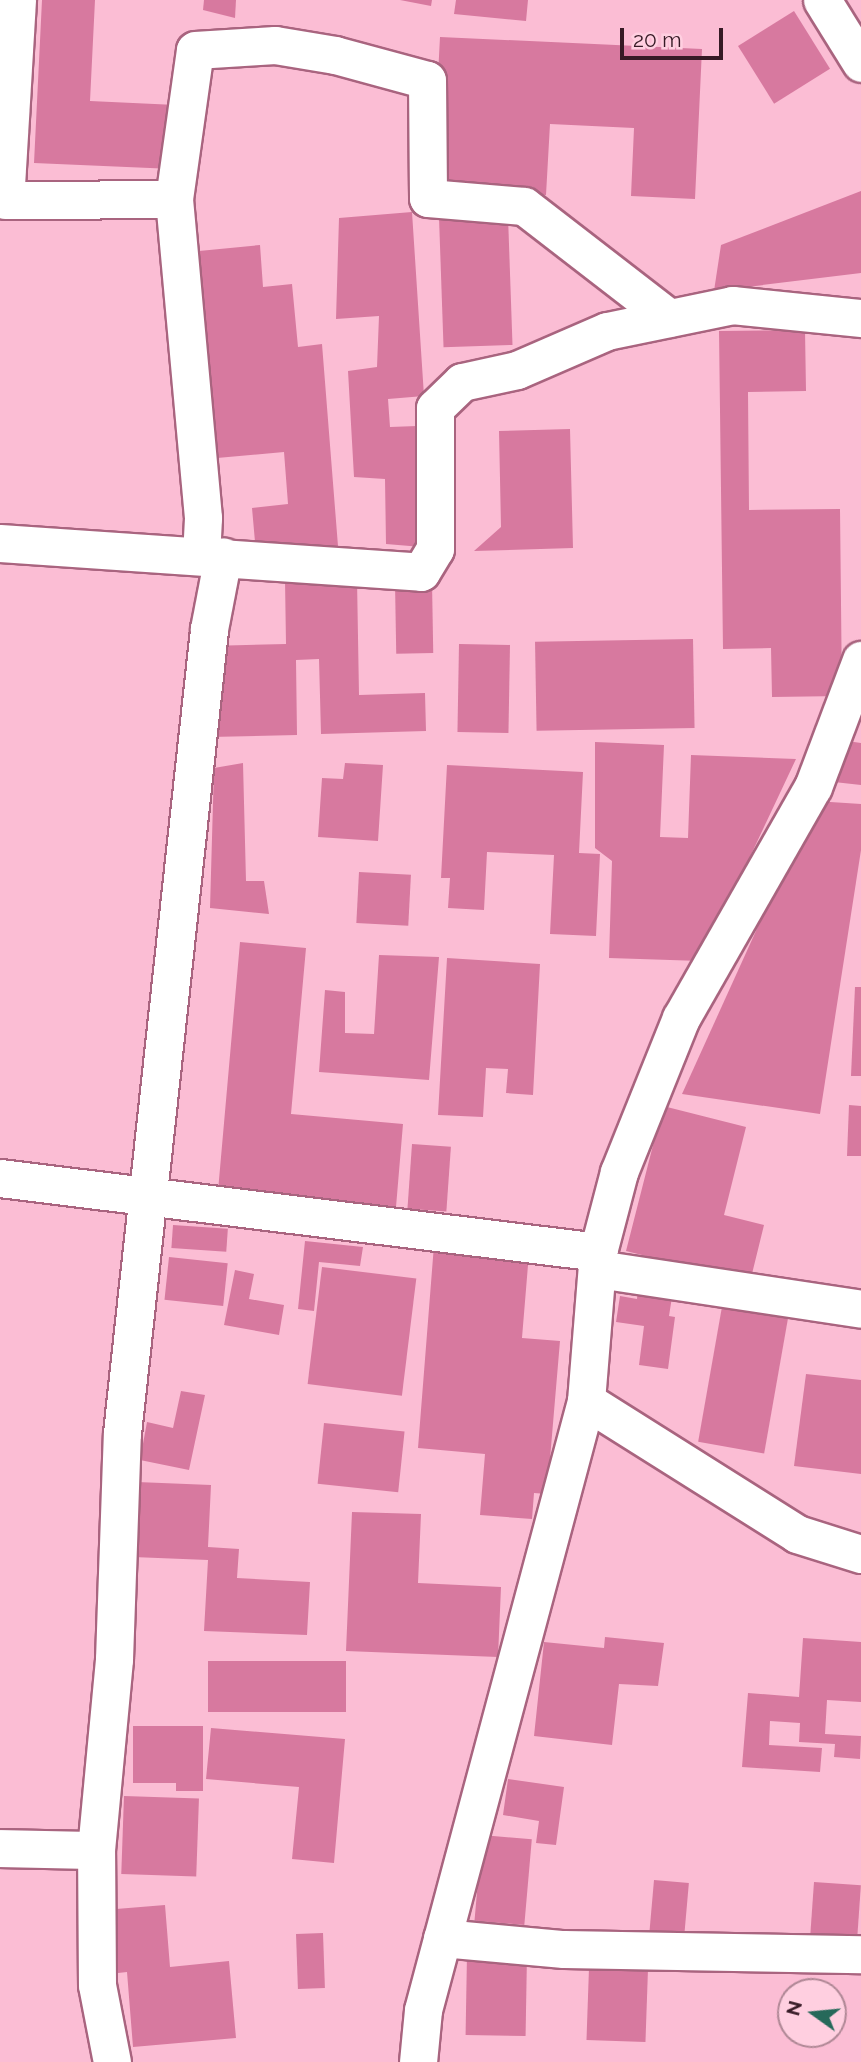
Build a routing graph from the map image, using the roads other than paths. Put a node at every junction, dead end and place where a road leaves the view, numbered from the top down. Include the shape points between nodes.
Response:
1 (17, 0) edge
2 (822, 0) edge
3 (861, 63) edge
4 (174, 199) junction
5 (2, 200) edge
6 (669, 318) junction
7 (861, 318) edge
8 (0, 543) edge
9 (212, 555) junction
10 (859, 668) edge
11 (0, 1178) edge
12 (151, 1195) junction
13 (598, 1261) junction
14 (861, 1309) edge
15 (586, 1401) junction
16 (861, 1554) edge
17 (0, 1848) edge
18 (96, 1850) junction
19 (442, 1938) junction
20 (861, 1954) edge
21 (112, 2062) edge
22 (418, 2062) edge

1 - 5 street
2 - 3 street
4 - 5 street
4 - 6 street via 195,50 275,46 335,55 428,80 428,198 524,206
4 - 9 street via 203,518
6 - 7 street via 732,305
6 - 9 street via 607,331 517,370 462,382 435,408 435,549 421,572
8 - 9 street
9 - 12 street
10 - 13 street via 813,787 681,1018 619,1172
11 - 12 street
12 - 13 street
12 - 18 street via 122,1433 114,1659
13 - 14 street
13 - 15 street via 589,1325
15 - 16 street via 797,1534
15 - 19 street
17 - 18 street
18 - 21 street via 96,1985
19 - 20 street via 564,1949
19 - 22 street via 423,2011

